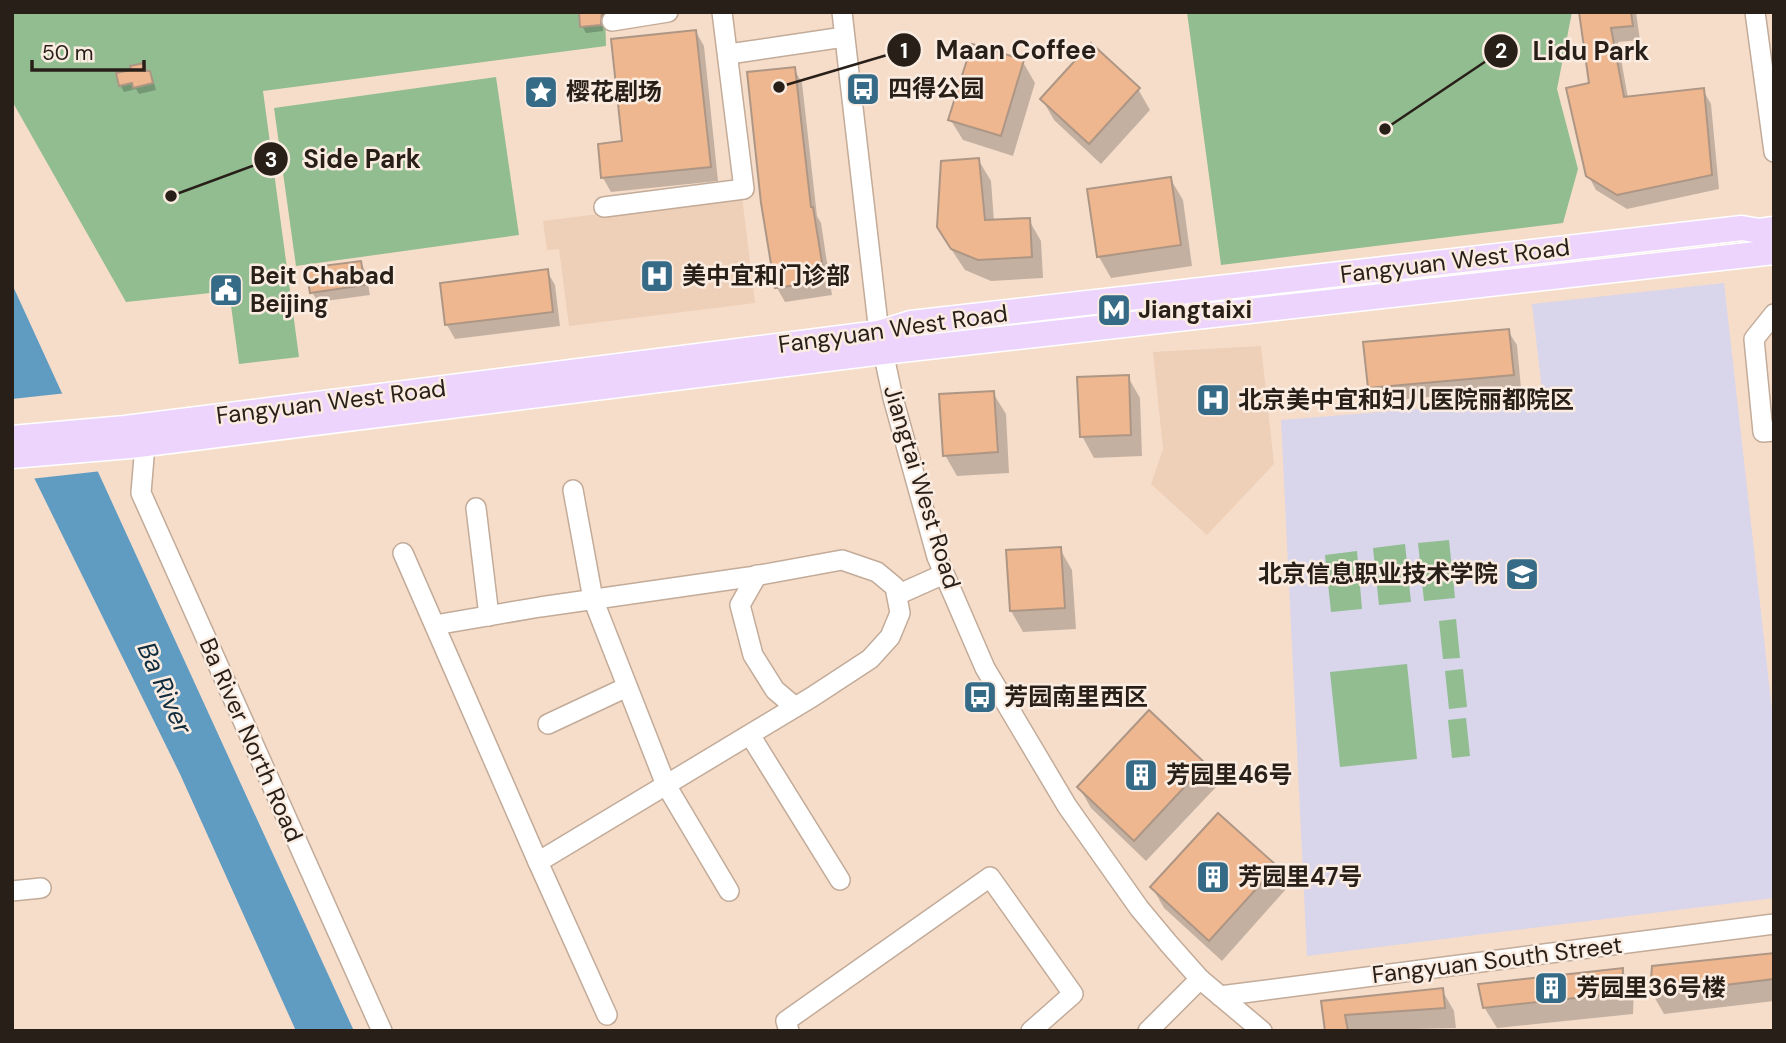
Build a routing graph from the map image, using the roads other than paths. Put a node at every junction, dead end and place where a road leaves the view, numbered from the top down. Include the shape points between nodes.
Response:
1 (668, 12) edge
2 (722, 12) edge
3 (842, 12) edge
4 (1755, 12) edge
5 (612, 21) dead end
6 (844, 37) junction
7 (729, 54) junction
8 (1774, 152) edge
9 (604, 206) dead end
10 (1774, 229) edge
11 (1774, 252) edge
12 (1774, 314) edge
13 (881, 343) junction
14 (1774, 431) edge
15 (12, 438) edge
16 (133, 440) junction
17 (12, 456) edge
18 (573, 490) dead end
19 (476, 508) dead end
20 (404, 553) dead end
21 (944, 574) junction
22 (757, 575) junction
23 (897, 594) junction
24 (593, 599) junction
25 (489, 615) junction
26 (435, 625) junction
27 (627, 687) junction
28 (795, 707) junction
29 (548, 723) dead end
30 (750, 735) junction
31 (666, 785) junction
32 (538, 862) junction
33 (840, 880) dead end
34 (41, 888) dead end
35 (12, 891) edge
36 (729, 891) dead end
37 (1774, 925) edge
38 (1200, 979) junction
39 (1220, 996) junction
40 (607, 1015) dead end
41 (382, 1031) edge
42 (789, 1031) edge
43 (1031, 1031) edge
44 (1147, 1031) edge
45 (1262, 1031) edge

1 - 5 street
2 - 7 street
3 - 6 street, Jiangtai West Road
4 - 8 street
6 - 7 street
6 - 13 street, Jiangtai West Road
7 - 9 street via 744,189
10 - 13 main road, Fangyuan West Road via 1742,228 911,323
11 - 13 main road, Fangyuan West Road
12 - 14 street via 1754,339 1763,432
13 - 16 main road, Fangyuan West Road
13 - 21 street, Jiangtai West Road
15 - 16 main road, Fangyuan West Road
16 - 17 main road, Fangyuan West Road
16 - 41 street, Ba River North Road via 141,493
18 - 24 street
19 - 25 street
20 - 26 street
21 - 23 street
21 - 38 street, Jiangtai West Road via 985,668 1067,806 1139,908
22 - 23 street via 842,560 877,572
22 - 24 street
22 - 28 street via 740,605 752,655 775,690
23 - 28 street via 900,613 890,637 870,659
24 - 25 street
24 - 27 street
25 - 26 street
26 - 32 street
27 - 29 street
27 - 31 street
28 - 30 street
30 - 31 street
30 - 33 street
31 - 32 street
31 - 36 street
32 - 40 street
34 - 35 street
37 - 39 street, Fangyuan South Street
38 - 39 street, Jiangtai West Road
38 - 44 street
39 - 45 street, Jiangtai West Road
42 - 43 street via 786,1021 990,877 1073,994

